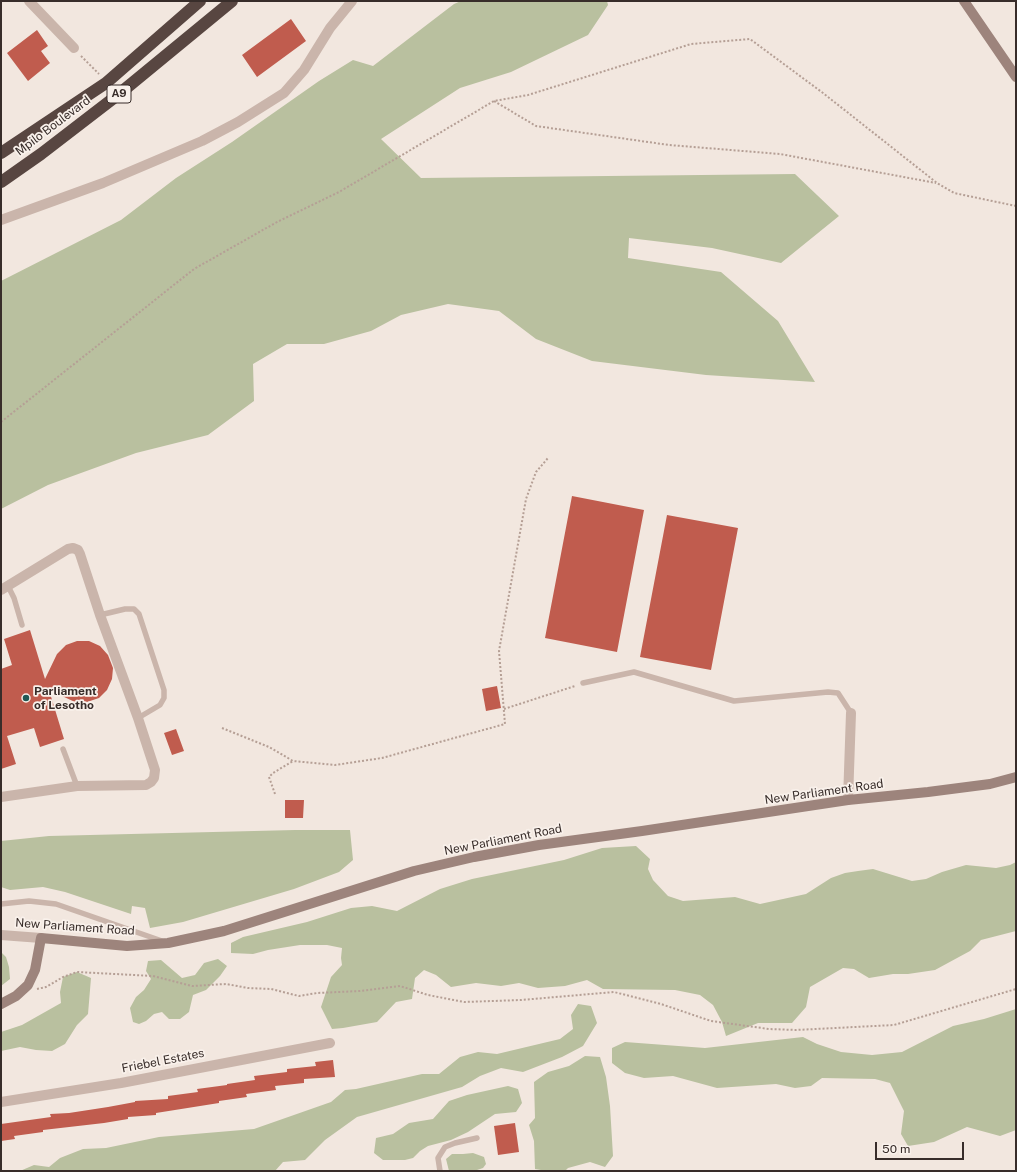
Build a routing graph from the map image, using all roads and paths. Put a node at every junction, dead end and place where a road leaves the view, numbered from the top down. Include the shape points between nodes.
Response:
1 (29, 1) edge
2 (200, 1) edge
3 (232, 1) edge
4 (352, 1) edge
5 (964, 1) edge
6 (74, 48) joint
7 (1016, 77) edge
8 (106, 82) junction
9 (494, 101) junction
10 (1, 153) edge
11 (1, 182) edge
12 (937, 183) junction
13 (1016, 206) edge
14 (1, 220) edge
15 (1, 422) edge
16 (548, 458) dead end
17 (5, 588) edge
18 (100, 615) junction
19 (22, 625) dead end
20 (583, 683) joint
21 (504, 709) junction
22 (851, 712) joint
23 (138, 718) junction
24 (222, 728) dead end
25 (63, 749) dead end
26 (294, 761) junction
27 (1016, 777) edge
28 (77, 786) junction
29 (274, 794) dead end
30 (1, 797) edge
31 (848, 800) junction
32 (1, 904) edge
33 (1, 934) edge
34 (41, 938) junction
35 (168, 943) junction
36 (28, 985) junction
37 (1016, 988) edge
38 (1, 1004) edge
39 (330, 1043) dead end
40 (1, 1102) edge
41 (477, 1138) dead end
42 (440, 1171) edge

1 - 6 street
2 - 8 highway, Mpilo Boulevard / A9
3 - 11 highway, Mpilo Boulevard / A9 via 119,94
4 - 14 street via 330,28 304,70 284,93 238,122 202,141 103,183
5 - 7 street
6 - 8 path
8 - 10 highway, Mpilo Boulevard / A9
9 - 12 path via 536,126 669,145 780,154
9 - 12 path via 528,95 690,44 750,39
9 - 15 path via 339,192 278,222 194,270
12 - 13 path via 954,193
16 - 21 path via 536,472 526,499 500,643
17 - 18 street via 73,548 80,554
17 - 19 lane via 14,598
18 - 23 street
18 - 23 lane via 125,609 134,609 139,614 164,690 164,698 160,705
20 - 21 path
20 - 22 lane via 634,672 734,701 828,692 838,694
21 - 26 path via 505,724 382,758 335,765
22 - 31 street
23 - 28 street via 154,770 151,782 146,785
24 - 26 path via 269,747
25 - 28 lane
26 - 29 path via 273,772 269,777
27 - 31 street, New Parliament Road via 990,784
28 - 30 street
31 - 35 street, New Parliament Road via 474,857 414,871 224,931
32 - 35 lane via 29,901 56,904
33 - 34 street, New Parliament Road
34 - 35 street, New Parliament Road via 127,946
34 - 36 street via 35,970
36 - 37 path via 37,989 46,987 77,972 153,976 192,986 226,984 299,996 400,986 464,1002 614,992 711,1021 796,1030 894,1025
36 - 38 street via 16,996
39 - 40 street, Friebel Estates via 121,1083
41 - 42 lane via 455,1142 445,1147 438,1158

